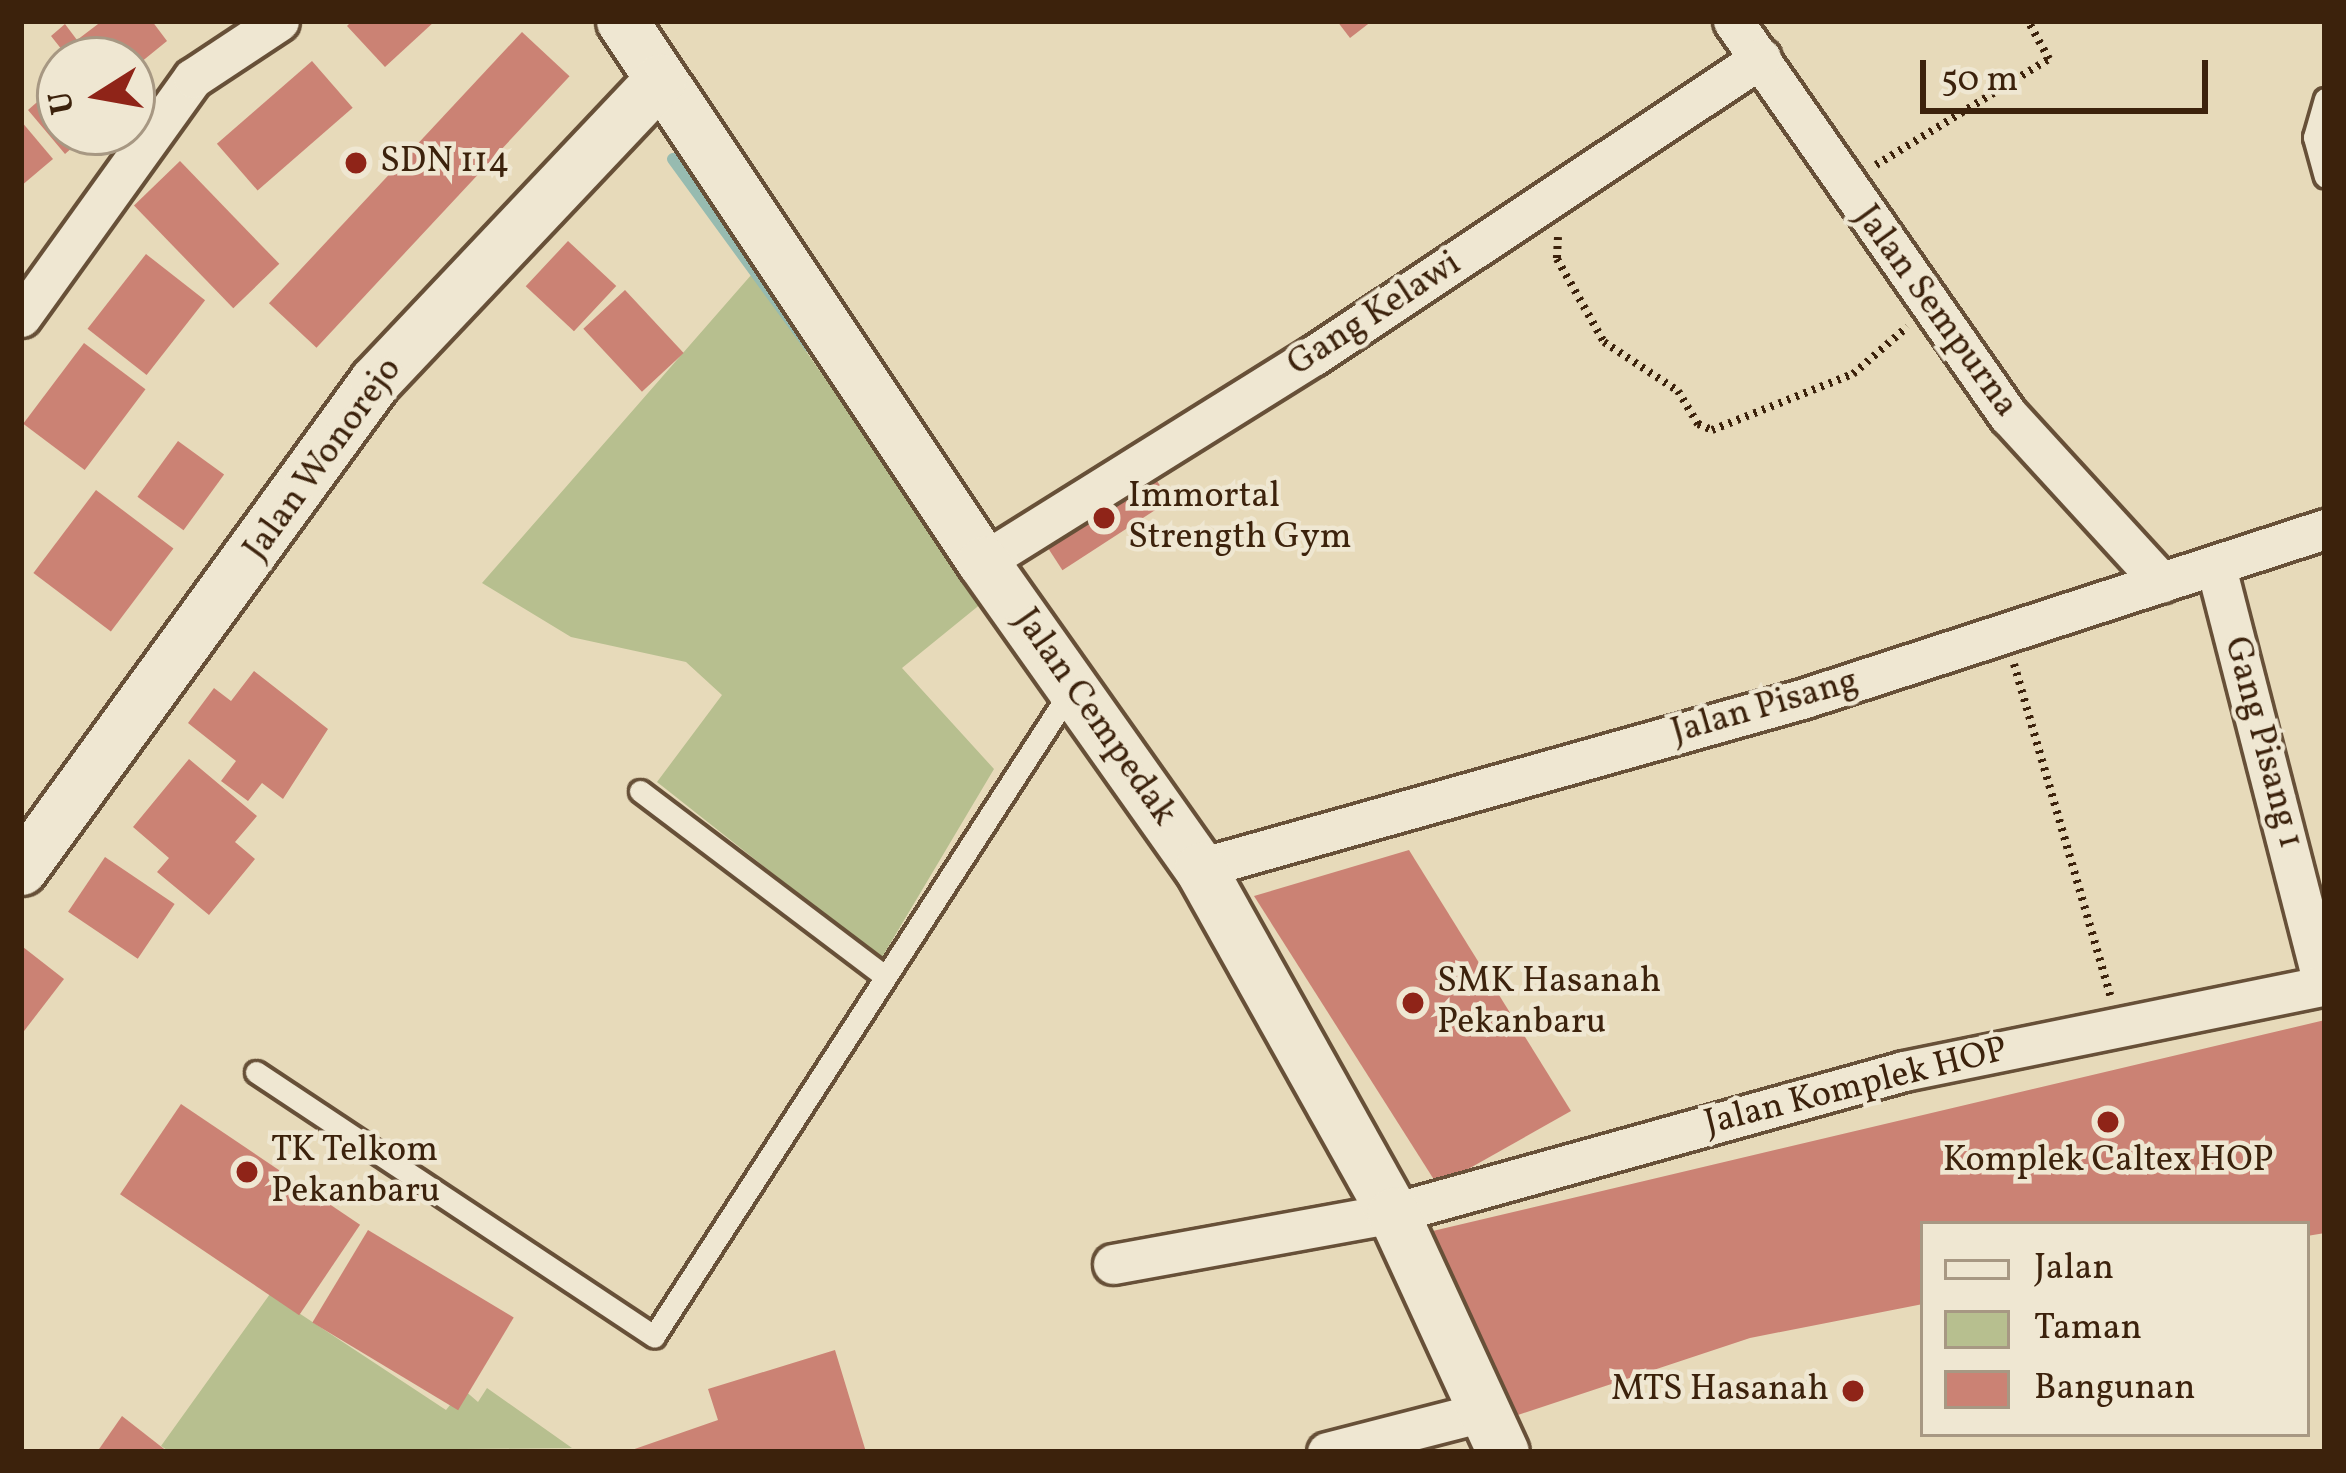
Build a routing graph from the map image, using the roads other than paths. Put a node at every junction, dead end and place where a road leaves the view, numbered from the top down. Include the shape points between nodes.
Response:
1 (279, 21) edge
2 (622, 21) edge
3 (1733, 21) edge
4 (1761, 58) junction
5 (661, 80) junction
6 (2325, 99) edge
7 (2325, 177) edge
8 (21, 317) edge
9 (2325, 529) edge
10 (983, 562) junction
11 (2217, 571) junction
12 (2162, 583) junction
13 (1074, 687) junction
14 (640, 791) dead end
15 (1200, 868) junction
16 (21, 869) edge
17 (883, 976) junction
18 (2324, 985) edge
19 (256, 1072) dead end
20 (1393, 1213) junction
21 (1113, 1264) dead end
22 (1495, 1431) edge
23 (1328, 1452) edge

1 - 8 street via 193,78
2 - 5 street, Jalan Cempedak
3 - 4 street, Jalan Sempurna
4 - 10 street, Gang Kelawi
4 - 12 street, Jalan Sempurna via 2008,416
5 - 10 street, Jalan Cempedak
5 - 16 street, Jalan Wonorejo via 375,381
6 - 7 lane via 2314,137
9 - 11 street, Jalan Pisang
10 - 13 street, Jalan Cempedak
11 - 12 street, Jalan Pisang
11 - 18 street, Gang Pisang 1
12 - 15 street, Jalan Pisang via 1805,698
13 - 15 street, Jalan Cempedak
13 - 17 lane
14 - 17 lane
15 - 20 street, Jalan Cempedak
17 - 19 lane via 654,1336
18 - 20 street, Jalan Komplek HOP via 1904,1071
20 - 21 street, Jalan Komplek HOP
20 - 22 street, Jalan Cempedak
22 - 23 street

